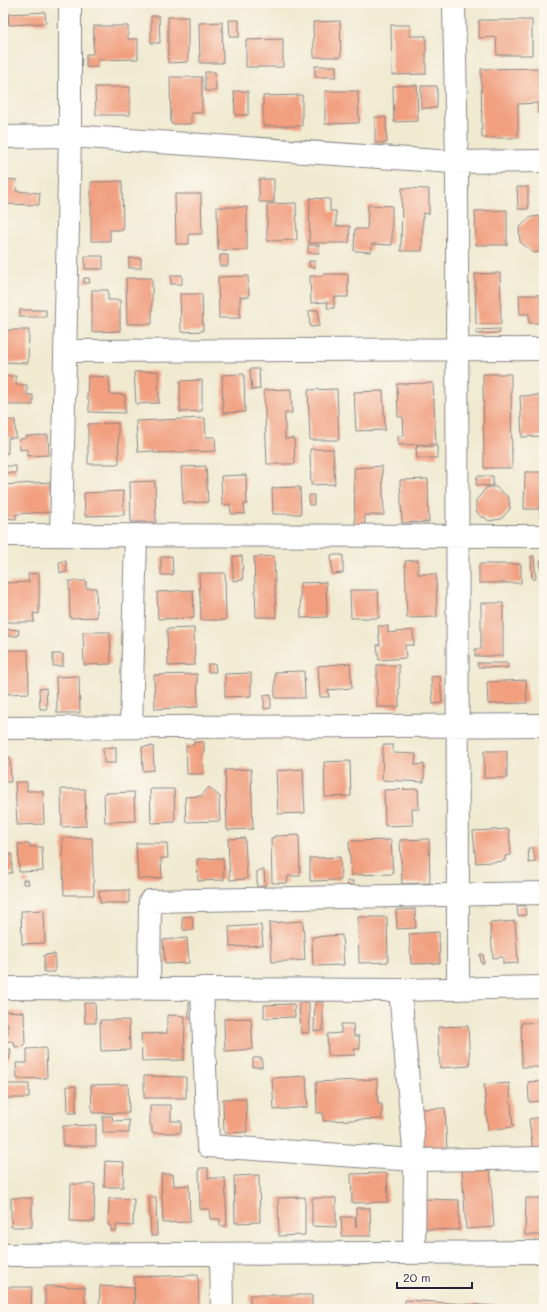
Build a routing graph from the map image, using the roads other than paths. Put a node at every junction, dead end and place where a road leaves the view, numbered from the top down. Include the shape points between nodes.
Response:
1 (70, 3) edge
2 (454, 3) edge
3 (70, 136) junction
4 (3, 137) edge
5 (544, 161) edge
6 (457, 162) junction
7 (457, 349) junction
8 (544, 349) edge
9 (65, 352) junction
10 (3, 535) edge
11 (61, 535) junction
12 (136, 535) junction
13 (457, 536) junction
14 (544, 536) edge
15 (457, 725) junction
16 (544, 725) edge
17 (131, 727) junction
18 (3, 728) edge
19 (544, 893) edge
20 (458, 894) junction
21 (3, 988) edge
22 (149, 988) junction
23 (202, 988) junction
24 (544, 988) edge
25 (458, 989) junction
26 (400, 990) junction
27 (544, 1158) edge
28 (415, 1160) junction
29 (414, 1252) junction
30 (544, 1252) edge
31 (221, 1255) junction
32 (3, 1256) edge
33 (222, 1309) edge

1 - 3 street
2 - 6 street
3 - 4 street
3 - 6 street
3 - 9 street
5 - 6 street
6 - 7 street
7 - 8 street
7 - 9 street
7 - 13 street
9 - 11 street
10 - 11 street
11 - 12 street
12 - 13 street
12 - 17 street
13 - 14 street
13 - 15 street
15 - 16 street
15 - 17 street
15 - 20 street
17 - 18 street
19 - 20 street
20 - 22 street via 150,900
20 - 25 street
21 - 22 street
22 - 23 street
23 - 26 street
23 - 28 street via 208,1146
24 - 25 street
25 - 26 street
26 - 28 street
27 - 28 street
28 - 29 street
29 - 30 street
29 - 31 street
31 - 32 street
31 - 33 street

